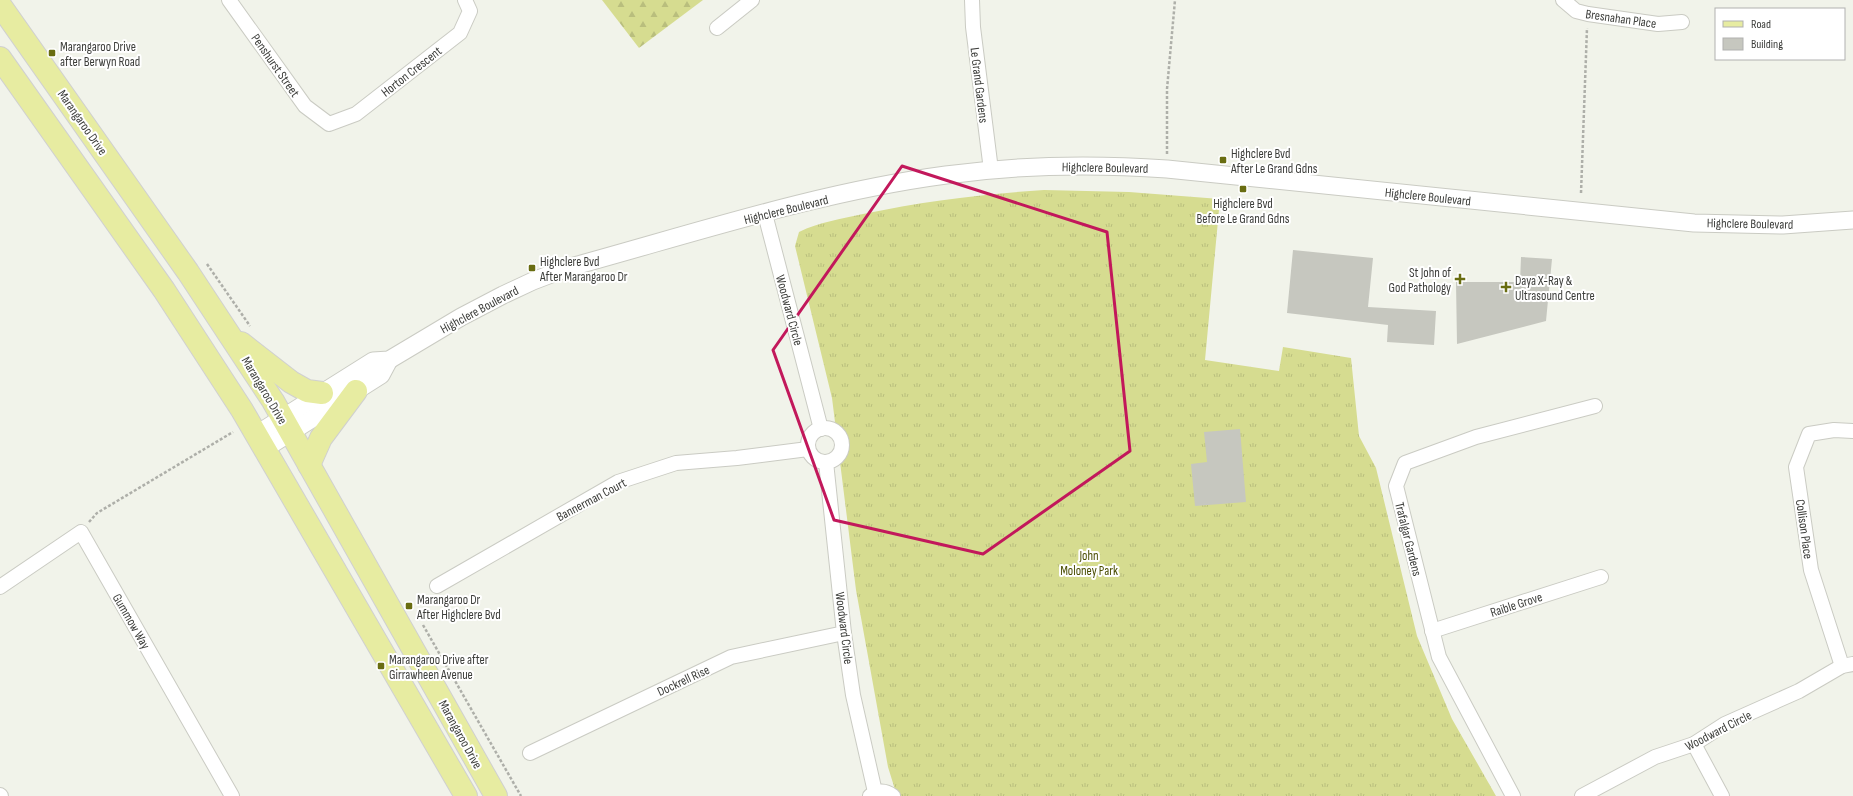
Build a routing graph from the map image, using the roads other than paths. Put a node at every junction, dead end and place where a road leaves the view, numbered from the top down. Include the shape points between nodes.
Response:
1 (229, 0) edge
2 (465, 0) edge
3 (752, 0) edge
4 (972, 0) edge
5 (1563, 0) edge
6 (0, 4) edge
7 (1682, 22) dead end
8 (717, 28) dead end
9 (0, 58) edge
10 (329, 124) joint
11 (991, 170) junction
12 (765, 214) junction
13 (1853, 220) edge
14 (230, 335) junction
15 (389, 360) junction
16 (356, 391) junction
17 (322, 393) junction
18 (1596, 406) dead end
19 (287, 426) junction
20 (821, 429) junction
21 (1853, 431) edge
22 (261, 441) junction
23 (808, 449) junction
24 (826, 462) junction
25 (309, 465) junction
26 (1600, 577) dead end
27 (437, 586) dead end
28 (0, 587) edge
29 (1432, 631) junction
30 (844, 633) junction
31 (1847, 665) edge
32 (1694, 744) junction
33 (530, 752) dead end
34 (873, 794) edge
35 (232, 796) edge
36 (466, 796) edge
37 (496, 796) edge
38 (893, 796) edge
39 (1513, 796) edge
40 (1582, 796) edge
41 (1722, 796) edge

1 - 10 street, Penshurst Street via 305,106
2 - 10 street, Horton Crescent via 470,11 460,33 356,114
3 - 8 street
4 - 11 street, Le Grand Gardens
5 - 7 street, Bresnahan Place via 1576,11 1588,14 1658,24
6 - 14 main road, Marangaroo Drive
9 - 22 main road, Marangaroo Drive via 164,290
11 - 12 street, Highclere Boulevard via 902,182
11 - 13 street, Highclere Boulevard via 1089,165 1167,169 1694,222 1783,224
12 - 15 street, Highclere Boulevard via 568,268 533,281 461,317
12 - 20 street, Woodward Circle
14 - 17 main road via 291,382 308,391
14 - 19 main road, Marangaroo Drive
15 - 16 street, Highclere Boulevard via 381,375
15 - 17 street, Highclere Boulevard via 373,361
16 - 19 street, Highclere Boulevard
16 - 25 main road via 325,433
17 - 19 street, Highclere Boulevard
18 - 29 street, Trafalgar Gardens via 1476,437 1405,463 1396,486
19 - 22 street, Highclere Boulevard
19 - 25 main road, Marangaroo Drive
20 - 23 street via 810,437
20 - 24 street via 827,428 835,432 842,444 838,457
21 - 31 street, Collison Place via 1834,430 1809,434 1796,467 1811,570
22 - 36 main road, Marangaroo Drive
23 - 24 street via 815,459
23 - 27 street, Bannerman Court via 676,463 618,482
24 - 30 street, Woodward Circle
25 - 37 main road, Marangaroo Drive
26 - 29 street, Raible Grove
28 - 35 street, Gummow Way via 81,532
29 - 39 street, Trafalgar Gardens via 1439,657
30 - 33 street, Dockrell Rise via 731,657
30 - 34 street, Woodward Circle
31 - 32 street, Woodward Circle via 1799,691 1725,724
32 - 40 street, Woodward Circle via 1655,757
32 - 41 street
34 - 38 street, Woodward Circle via 881,791

